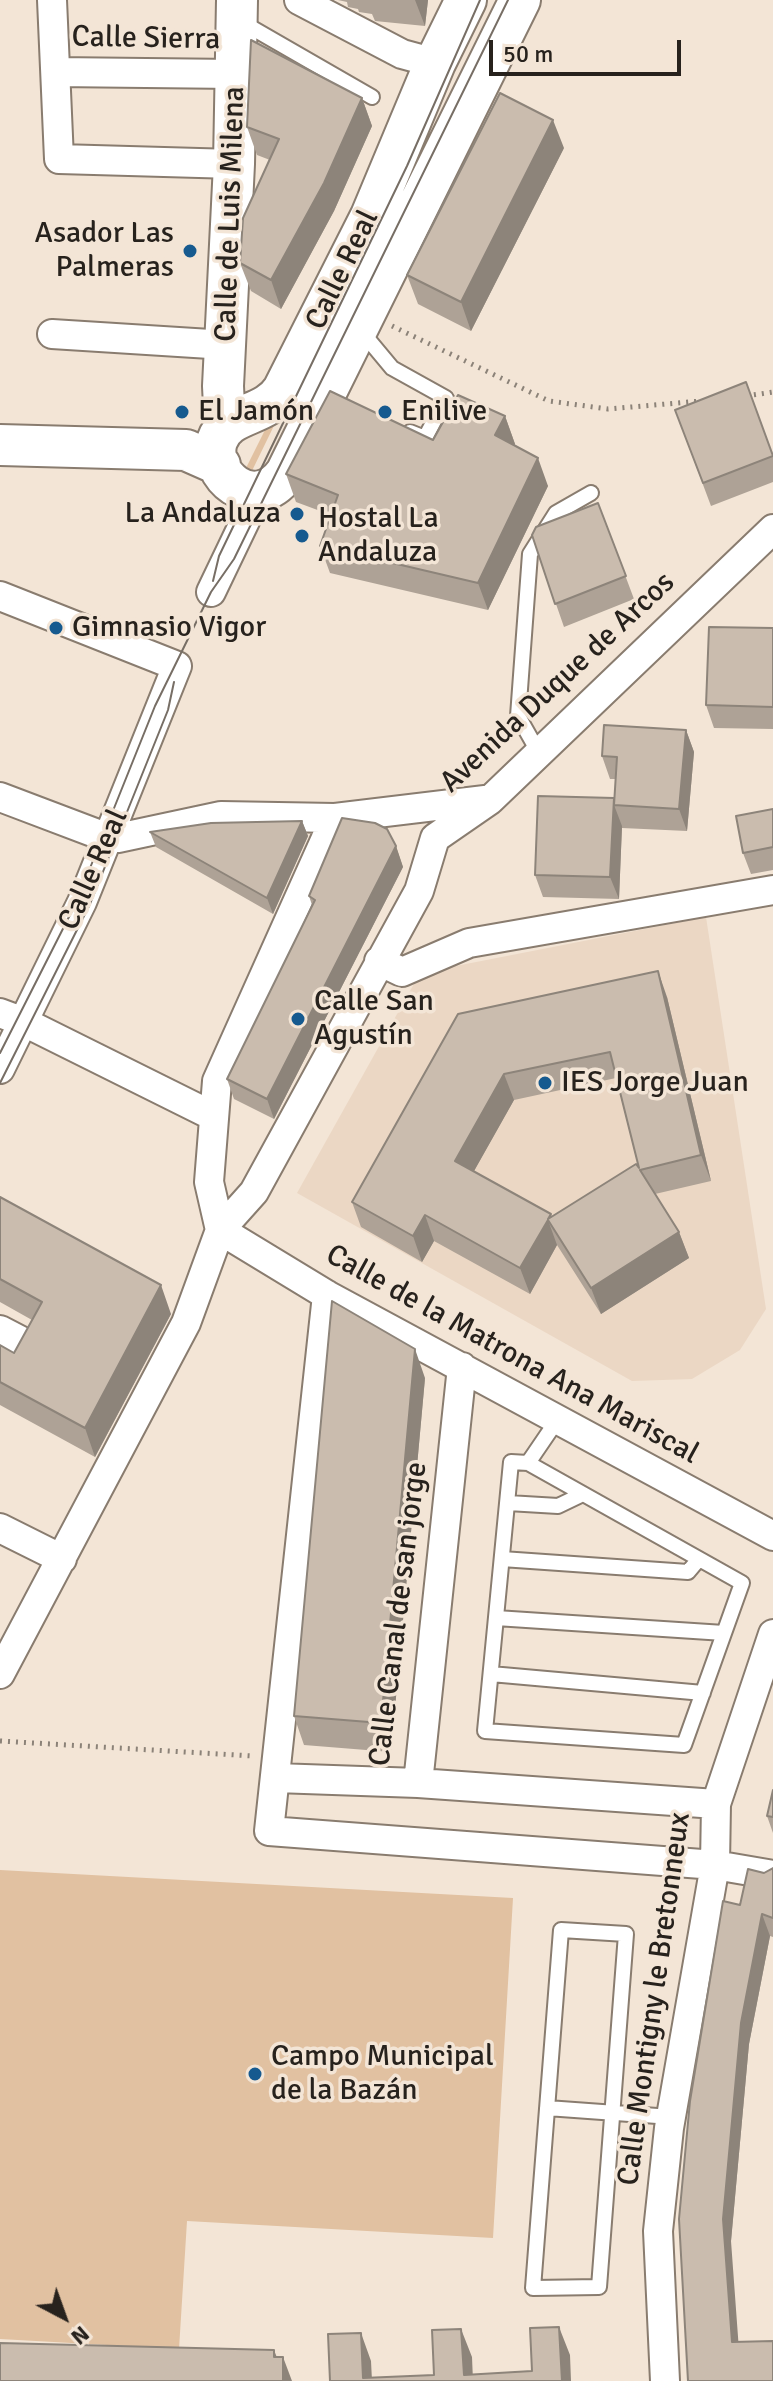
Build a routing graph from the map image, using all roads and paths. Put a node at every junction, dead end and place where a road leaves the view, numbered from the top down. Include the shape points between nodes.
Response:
1 (52, 0) edge
2 (299, 0) edge
3 (520, 0) edge
4 (460, 5) edge
5 (237, 10) edge
6 (435, 63) junction
7 (56, 72) junction
8 (236, 74) junction
9 (372, 97) dead end
10 (234, 164) junction
11 (362, 320) junction
12 (52, 334) dead end
13 (226, 345) junction
14 (773, 392) edge
15 (732, 398) edge
16 (704, 401) edge
17 (396, 426) edge
18 (219, 430) junction
19 (0, 445) edge
20 (591, 493) dead end
21 (258, 494) junction
22 (773, 529) edge
23 (211, 592) dead end
24 (0, 596) edge
25 (539, 753) junction
26 (0, 797) edge
27 (490, 800) junction
28 (335, 818) junction
29 (110, 837) junction
30 (773, 890) edge
31 (379, 961) junction
32 (12, 1017) edge
33 (0, 1069) edge
34 (213, 1116) junction
35 (220, 1230) junction
36 (327, 1295) junction
37 (0, 1330) edge
38 (25, 1343) edge
39 (462, 1367) junction
40 (558, 1419) junction
41 (528, 1463) junction
42 (583, 1494) junction
43 (508, 1503) junction
44 (0, 1528) edge
45 (773, 1536) edge
46 (62, 1559) junction
47 (502, 1559) junction
48 (699, 1559) junction
49 (496, 1618) junction
50 (724, 1633) junction
51 (773, 1634) edge
52 (0, 1674) edge
53 (491, 1674) junction
54 (703, 1693) junction
55 (0, 1741) edge
56 (277, 1768) junction
57 (418, 1783) junction
58 (716, 1804) junction
59 (715, 1865) junction
60 (773, 1875) edge
61 (547, 2108) junction
62 (610, 2113) junction
63 (671, 2117) junction
64 (665, 2381) edge

1 - 7 street
2 - 6 street via 402,54
3 - 11 street, Calle Real
4 - 6 street, Calle Real
5 - 8 street, Calle de Luis Milena
5 - 9 lane
6 - 18 street, Calle Real via 371,216 283,390 270,407
7 - 8 street, Calle Sierra
7 - 10 street via 59,159
8 - 10 street, Calle de Luis Milena
10 - 13 street, Calle de Luis Milena
11 - 16 path via 549,401 608,409
11 - 17 lane via 392,368 446,398 425,438
11 - 21 street, Calle Real via 332,399 276,487
12 - 13 street
13 - 18 street, Calle de Luis Milena
14 - 15 path
18 - 19 street
18 - 21 street via 235,487
20 - 25 lane via 556,513 530,554 518,716
21 - 23 street, Calle Real
22 - 25 street, Avenida Duque de Arcos
24 - 29 street, Calle Real via 177,666
25 - 27 street, Avenida Duque de Arcos
26 - 29 street
27 - 28 street
27 - 31 street, Avenida Duque de Arcos via 435,838 419,891
28 - 29 street via 221,816
28 - 34 street via 217,1081
29 - 32 street, Calle Real
30 - 31 street via 469,943 402,972
31 - 35 street, Avenida Duque de Arcos via 254,1192
32 - 33 street, Calle Real
32 - 34 street
34 - 35 street via 209,1182
35 - 36 street, Calle de la Matrona Ana Mariscal
35 - 46 street via 186,1323
36 - 39 street, Calle de la Matrona Ana Mariscal
36 - 56 street
37 - 38 street
39 - 40 street, Calle de la Matrona Ana Mariscal
39 - 57 street, Calle Canal de san jorge
40 - 41 lane
40 - 45 street, Calle de la Matrona Ana Mariscal
41 - 42 lane
41 - 43 lane via 511,1462
42 - 43 lane via 558,1506
42 - 48 lane
43 - 47 lane
44 - 46 street
46 - 52 street
47 - 48 lane via 688,1572
47 - 49 lane
48 - 50 lane via 742,1583
49 - 50 lane
49 - 53 lane
50 - 54 lane
51 - 58 street, Calle Montigny le Bretonneux
53 - 54 lane
53 - 54 lane via 485,1731 684,1745
55 - 56 path
56 - 57 street, Calle Canal de san jorge
56 - 59 street via 269,1831
57 - 58 street
58 - 59 street, Calle Montigny le Bretonneux
59 - 60 street
59 - 63 street, Calle Montigny le Bretonneux
61 - 62 lane
61 - 62 lane via 533,2288 599,2287
61 - 62 lane via 561,1930 626,1934
62 - 63 lane
63 - 64 street, Calle Montigny le Bretonneux via 658,2231

